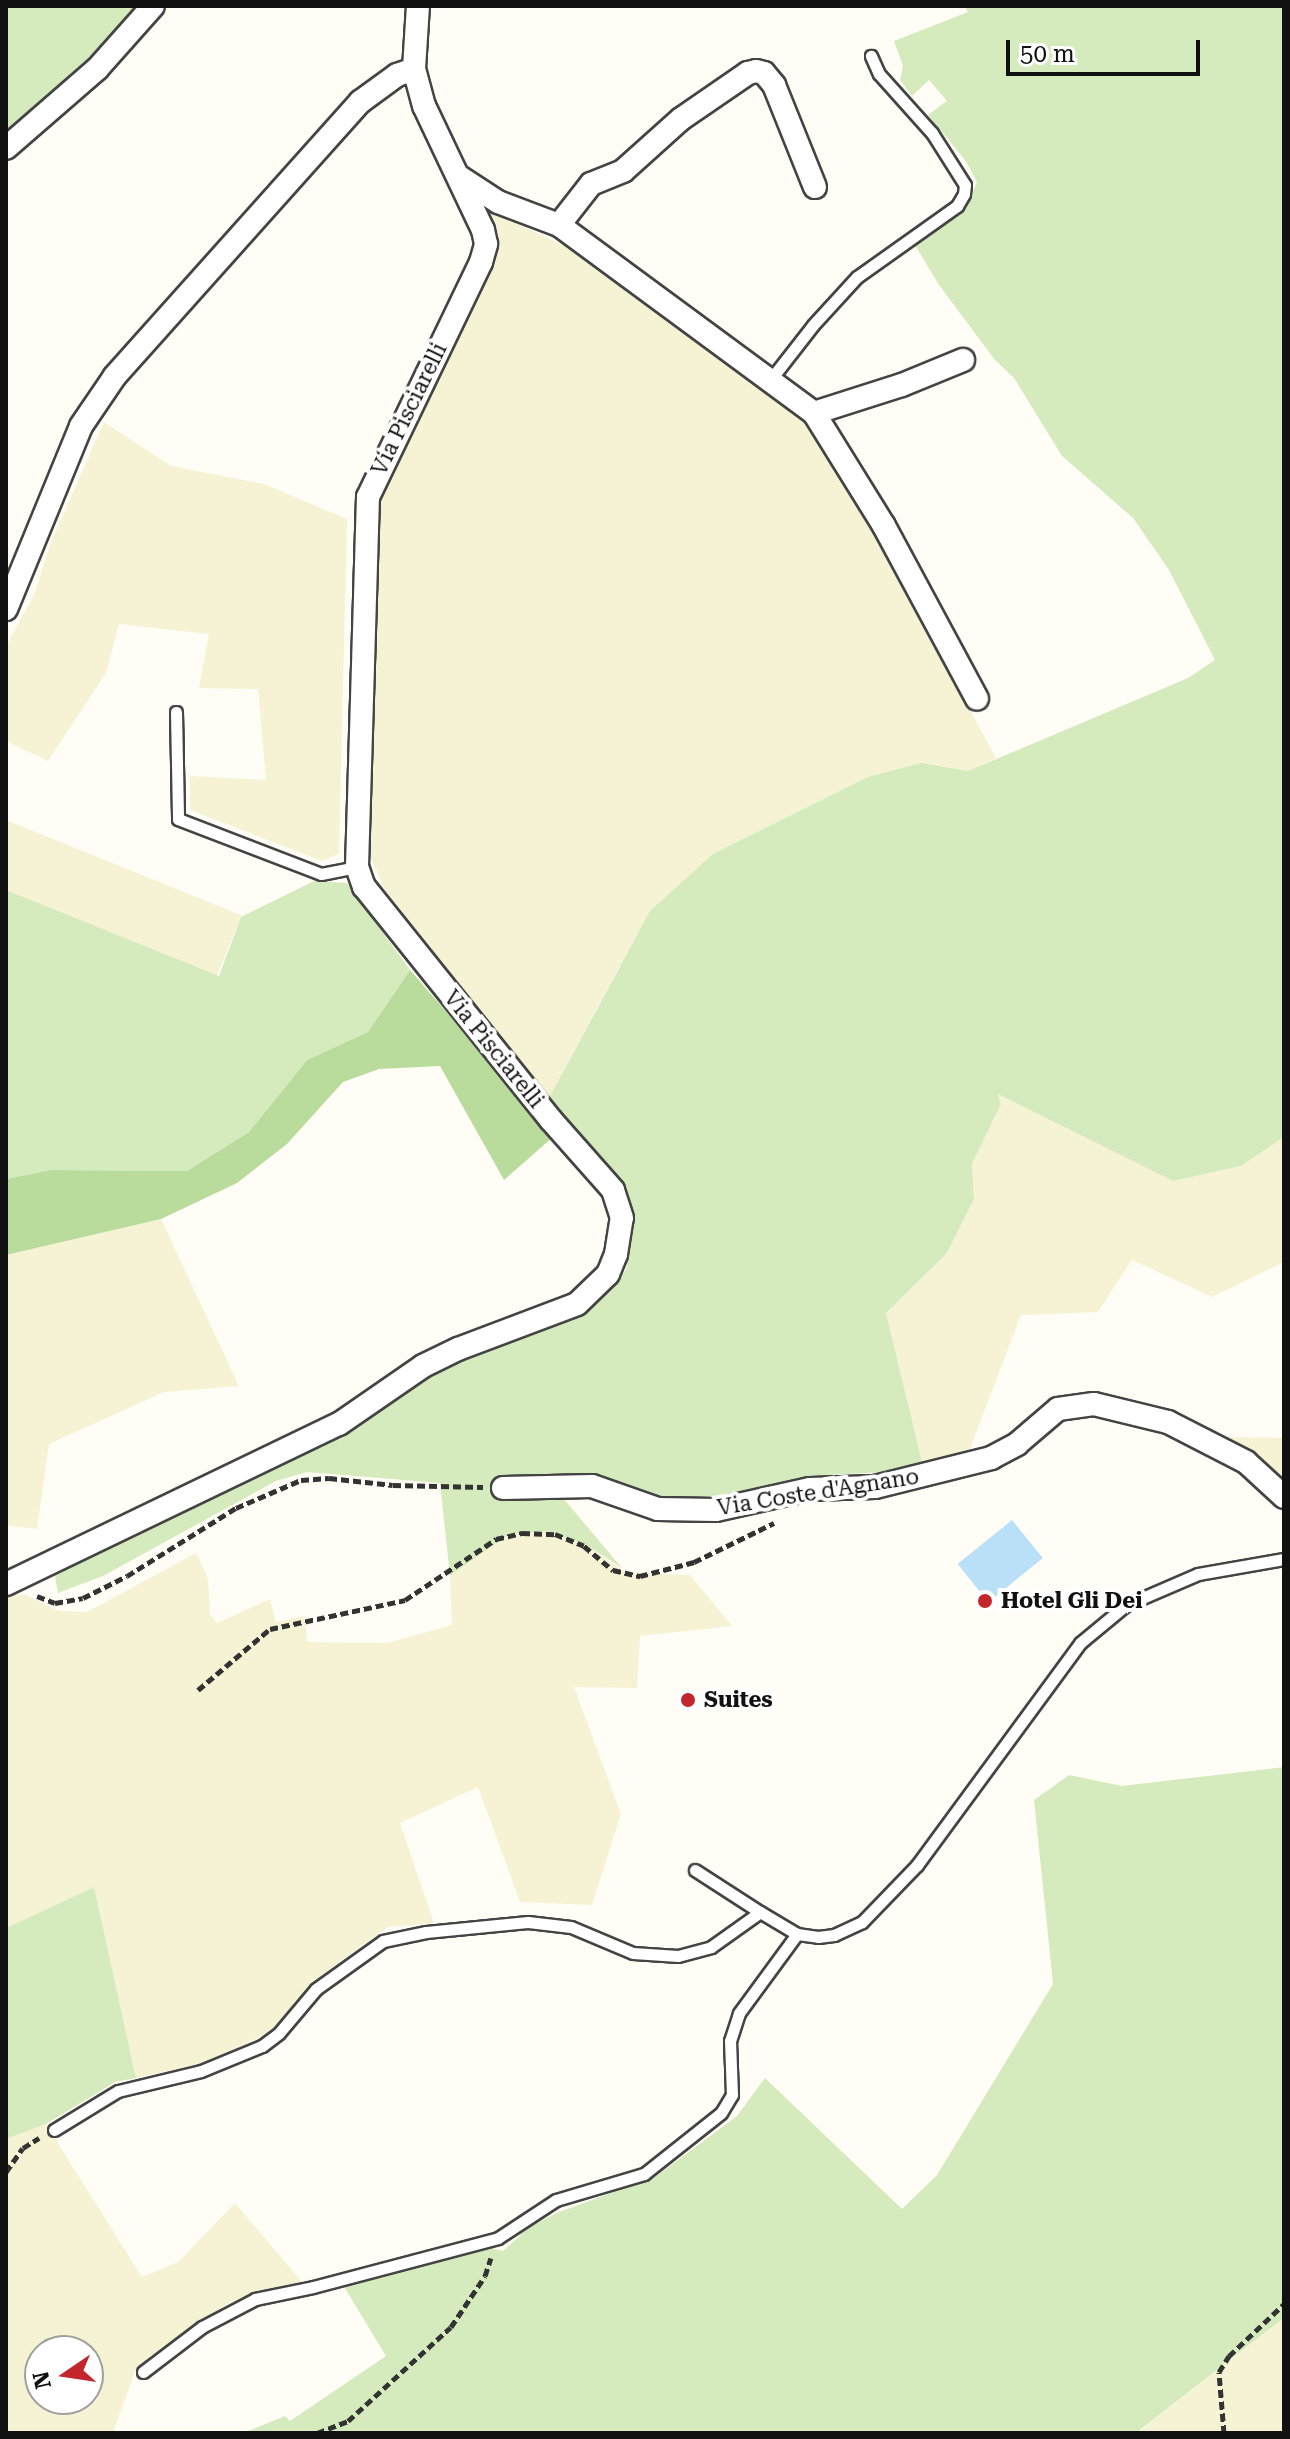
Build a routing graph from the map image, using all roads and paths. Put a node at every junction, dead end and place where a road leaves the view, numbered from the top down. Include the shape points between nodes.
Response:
1 (153, 6) edge
2 (418, 6) edge
3 (871, 56) dead end
4 (414, 69) junction
5 (6, 148) edge
6 (457, 175) junction
7 (815, 187) dead end
8 (559, 225) junction
9 (963, 360) dead end
10 (771, 379) junction
11 (814, 413) junction
12 (6, 609) edge
13 (977, 699) dead end
14 (176, 712) dead end
15 (357, 867) junction
16 (503, 1488) joint
17 (1284, 1497) edge
18 (777, 1521) dead end
19 (1284, 1559) edge
20 (6, 1584) edge
21 (30, 1593) dead end
22 (198, 1690) dead end
23 (695, 1870) dead end
24 (760, 1912) junction
25 (797, 1934) junction
26 (54, 2130) joint
27 (6, 2172) edge
28 (498, 2238) junction
29 (1284, 2304) edge
30 (143, 2372) dead end
31 (317, 2433) edge
32 (1224, 2433) edge

1 - 5 street via 97,69
2 - 4 street, Via Pisciarelli
3 - 10 lane via 879,74 932,133 965,185 964,194 957,206 857,277
4 - 6 street, Via Pisciarelli via 424,106
4 - 12 street via 360,102 115,376 81,426
6 - 8 street via 498,202
6 - 15 street, Via Pisciarelli via 486,244 374,478 366,515
7 - 8 street via 774,85 756,71 681,119 623,171 591,184
8 - 10 street
9 - 11 street
10 - 11 street
11 - 13 street via 884,526
14 - 15 lane via 178,819 321,874
15 - 20 street, Via Pisciarelli via 364,887 613,1190 622,1218 608,1274 577,1304 423,1366 339,1424
16 - 17 street, Via Coste d'Agnano via 592,1486 658,1509 716,1510 810,1489 875,1487 991,1458 1017,1444 1058,1409 1094,1404 1168,1422 1246,1462
16 - 21 path via 301,1480 236,1508 83,1598 55,1603
18 - 22 path via 694,1562 640,1576 613,1570 584,1546 555,1534 496,1539 405,1600 270,1629
19 - 25 lane via 1198,1574 1126,1605 1080,1643 1006,1748 885,1901 862,1922 834,1935
23 - 24 lane
24 - 25 lane
24 - 26 lane via 711,1947 678,1956 633,1953 571,1927 528,1922 383,1941 316,1989 262,2046 201,2071 118,2091
25 - 28 lane via 739,2013 730,2041 732,2095 721,2113 644,2174 556,2200
26 - 27 path via 23,2148
28 - 30 lane via 255,2299 202,2327
28 - 31 path via 485,2276 451,2327 348,2421
29 - 32 path via 1219,2372

